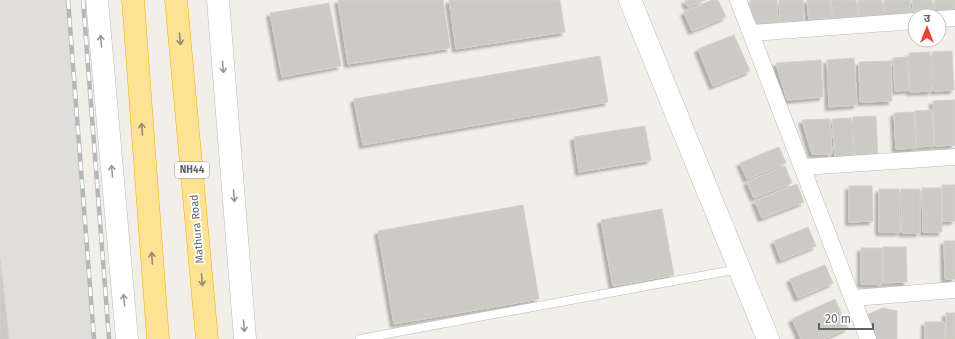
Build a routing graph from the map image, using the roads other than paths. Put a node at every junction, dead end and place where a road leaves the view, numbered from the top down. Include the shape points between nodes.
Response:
1 (97, 0) edge
2 (133, 0) edge
3 (176, 0) edge
4 (218, 0) edge
5 (630, 0) edge
6 (738, 0) edge
7 (907, 22) edge
8 (751, 33) junction
9 (955, 156) edge
10 (803, 167) junction
11 (740, 268) junction
12 (955, 290) edge
13 (853, 298) junction
14 (127, 339) edge
15 (158, 339) edge
16 (207, 339) edge
17 (245, 339) edge
18 (360, 339) edge
19 (768, 339) edge
20 (868, 339) edge

14 -> 1 main road
15 -> 2 highway
3 -> 16 highway, Mathura Road / NH44
4 -> 17 main road
5 - 11 main road
6 - 8 street
7 - 8 street
8 - 10 street
9 - 10 street
10 - 13 street
11 - 18 lane
11 - 19 main road
12 - 13 street
13 - 20 street

